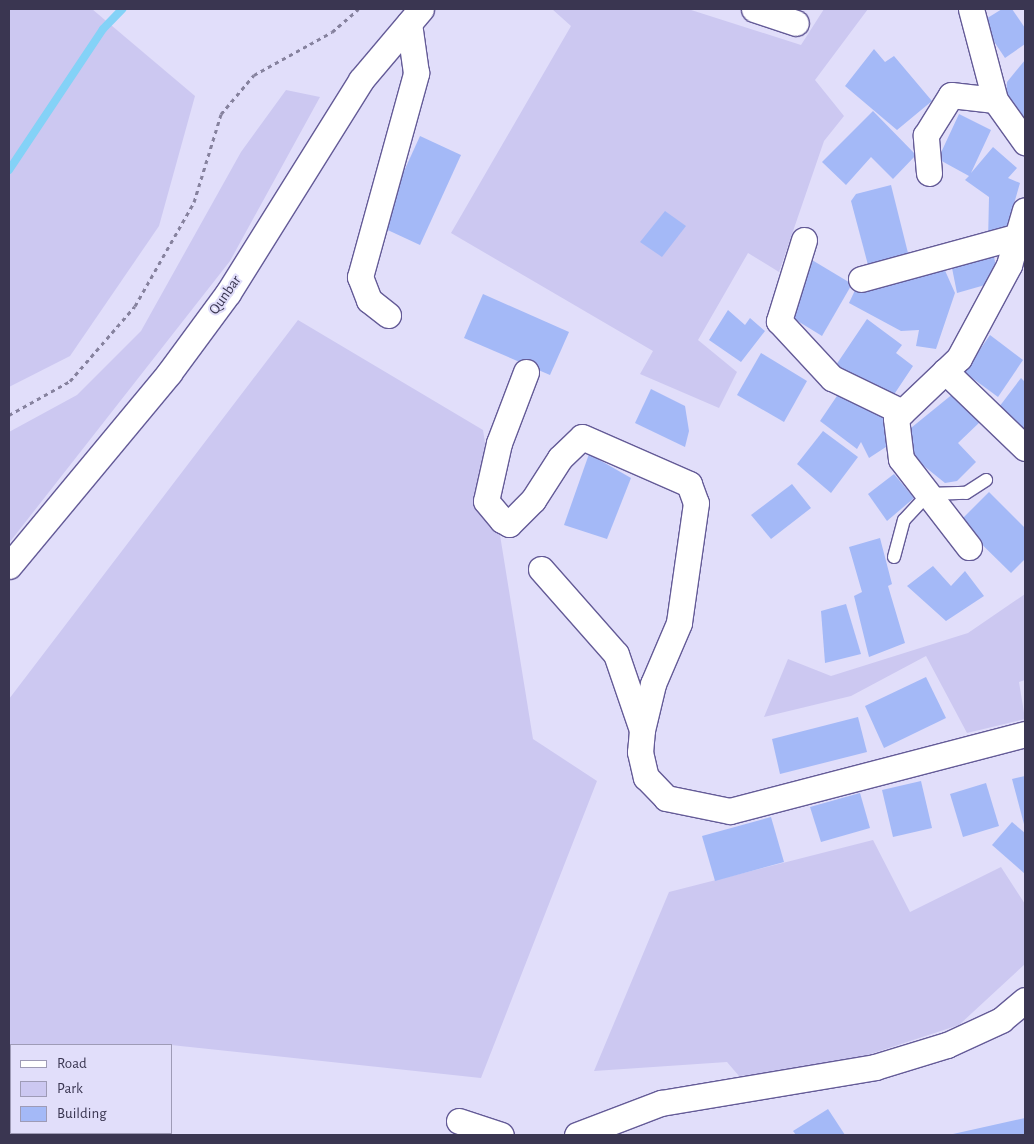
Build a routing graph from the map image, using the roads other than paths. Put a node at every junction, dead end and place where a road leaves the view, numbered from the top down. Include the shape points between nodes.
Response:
1 (754, 9) edge
2 (972, 9) edge
3 (415, 16) edge
4 (796, 23) dead end
5 (995, 100) junction
6 (1025, 142) edge
7 (929, 173) dead end
8 (1025, 210) edge
9 (1018, 236) junction
10 (804, 240) dead end
11 (861, 279) dead end
12 (388, 315) dead end
13 (526, 372) dead end
14 (945, 372) junction
15 (902, 412) junction
16 (1025, 448) edge
17 (986, 480) dead end
18 (928, 494) junction
19 (968, 547) dead end
20 (894, 557) dead end
21 (9, 566) edge
22 (541, 569) dead end
23 (642, 730) junction
24 (1025, 734) edge
25 (1025, 1000) edge
26 (459, 1121) dead end
27 (500, 1135) edge
28 (577, 1135) edge

1 - 4 street
2 - 5 street
3 - 12 street via 416,73 360,277 369,300
3 - 21 street, Qunbar via 361,80 228,293
5 - 6 street
5 - 7 street via 951,95 926,135
8 - 9 street
9 - 11 street
9 - 14 street via 996,290 959,358
10 - 15 street via 779,321 832,378
13 - 23 street via 499,443 486,501 502,520 509,524 533,500 560,458 582,437 689,484 696,503 679,623 653,684
14 - 15 street
14 - 16 street
15 - 18 street via 896,418 901,459
17 - 18 lane via 966,493
18 - 19 street
18 - 20 lane via 904,520
22 - 23 street via 616,654
23 - 24 street via 640,752 646,777 666,798 730,811
25 - 28 street via 1001,1020 946,1045 875,1067 661,1103
26 - 27 street

